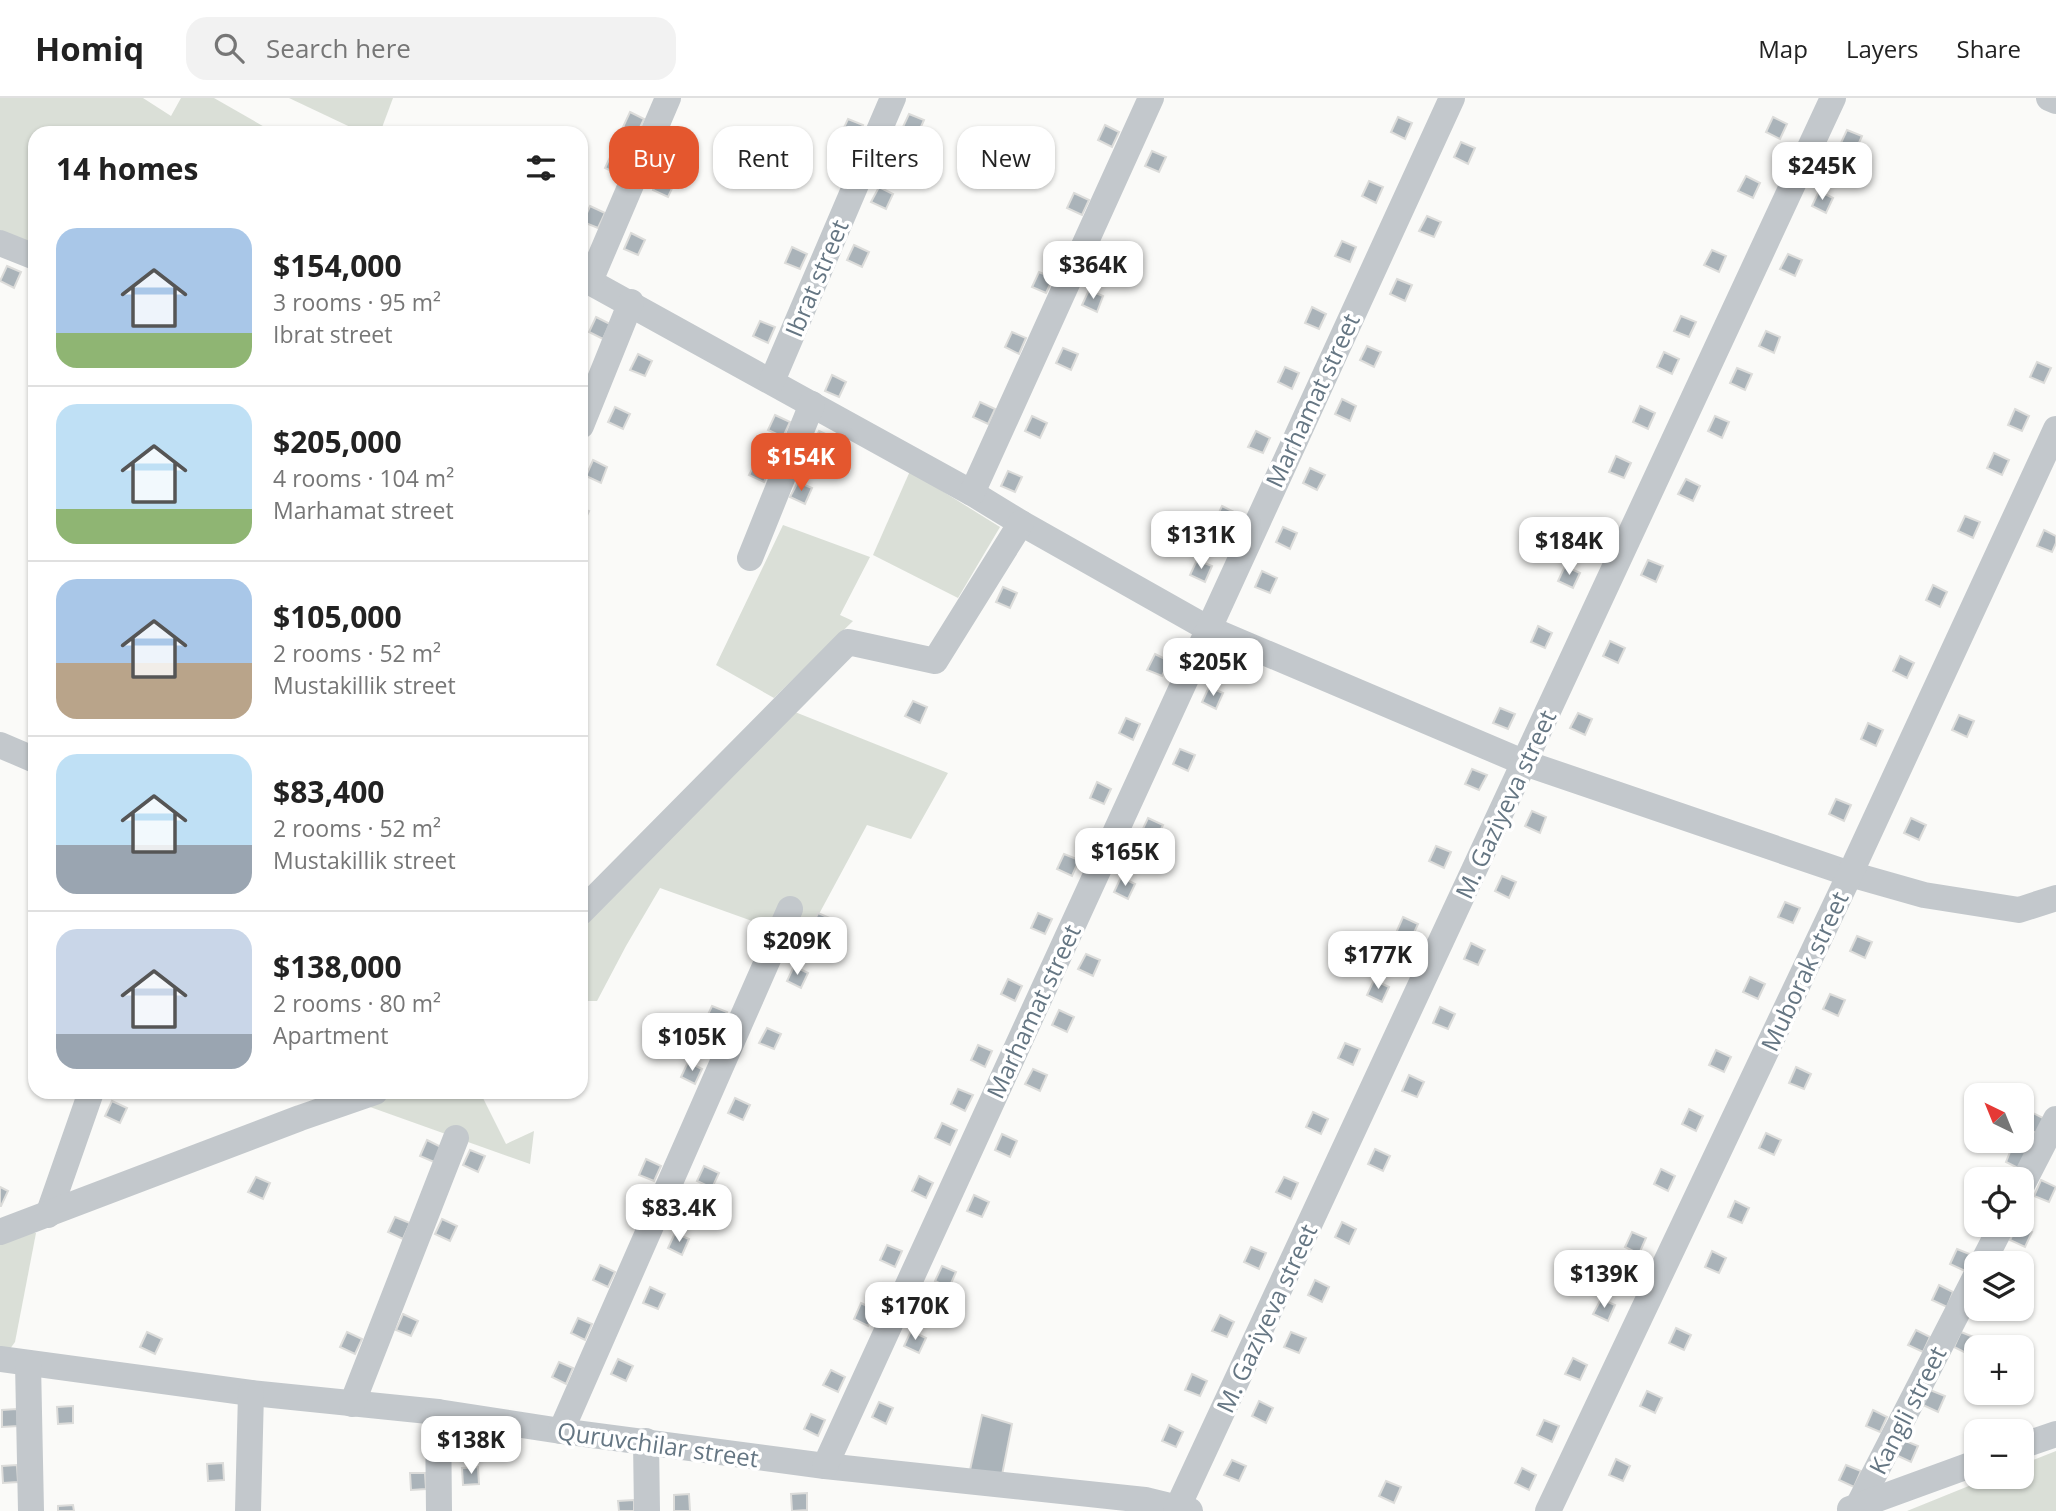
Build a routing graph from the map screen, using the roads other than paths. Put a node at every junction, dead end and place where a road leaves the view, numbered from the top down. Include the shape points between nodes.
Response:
1 (668, 98) edge
2 (892, 98) edge
3 (1151, 98) edge
4 (1452, 98) edge
5 (1833, 98) edge
6 (2049, 98) edge
7 (2056, 101) edge
8 (0, 243) edge
9 (28, 254) edge
10 (588, 275) edge
11 (588, 280) edge
12 (631, 302) junction
13 (772, 381) junction
14 (812, 404) junction
15 (588, 409) edge
16 (2056, 429) edge
17 (972, 493) junction
18 (1021, 523) junction
19 (750, 558) dead end
20 (1208, 628) junction
21 (0, 745) edge
22 (28, 757) edge
23 (1524, 762) junction
24 (1850, 874) junction
25 (2056, 898) edge
26 (588, 905) edge
27 (790, 909) dead end
28 (88, 1099) edge
29 (308, 1099) edge
30 (355, 1099) edge
31 (300, 1118) junction
32 (2056, 1119) edge
33 (456, 1138) dead end
34 (2031, 1167) edge
35 (48, 1215) junction
36 (0, 1232) edge
37 (1964, 1298) edge
38 (0, 1359) edge
39 (28, 1363) junction
40 (251, 1393) junction
41 (352, 1404) junction
42 (438, 1412) junction
43 (561, 1431) junction
44 (2056, 1434) edge
45 (646, 1441) junction
46 (2034, 1442) edge
47 (825, 1466) junction
48 (1964, 1467) edge
49 (1852, 1508) edge
50 (1181, 1510) edge
51 (31, 1511) edge
52 (248, 1511) edge
53 (439, 1511) edge
54 (647, 1511) edge
55 (1548, 1511) edge

1 - 10 street
2 - 13 street, Ibrat street
3 - 17 street
4 - 20 street, Marhamat street
5 - 23 street, M. Gaziyeva street
6 - 7 street
8 - 9 street
11 - 12 street
12 - 13 street
12 - 15 street
13 - 14 street
14 - 17 street
14 - 19 street
16 - 24 street, Muborak street
17 - 18 street
18 - 20 street
18 - 26 street via 935,661 848,642
20 - 23 street
20 - 47 street, Marhamat street
21 - 22 street
23 - 24 street
23 - 50 street, M. Gaziyeva street
24 - 25 street via 1924,895 2019,909
24 - 55 street, Muborak street
27 - 43 street
28 - 35 street
29 - 31 street
30 - 31 street
31 - 35 street
32 - 34 street
33 - 41 street
35 - 36 street
37 - 49 street, Kangli street
38 - 39 street, Quruvchilar street
39 - 40 street, Quruvchilar street
39 - 51 street
40 - 41 street, Quruvchilar street
40 - 52 street
41 - 42 street, Quruvchilar street
42 - 43 street, Quruvchilar street
42 - 53 street
43 - 45 street, Quruvchilar street
44 - 46 street
45 - 47 street, Quruvchilar street
45 - 54 street
47 - 50 street, Quruvchilar street via 1146,1500
48 - 49 street

